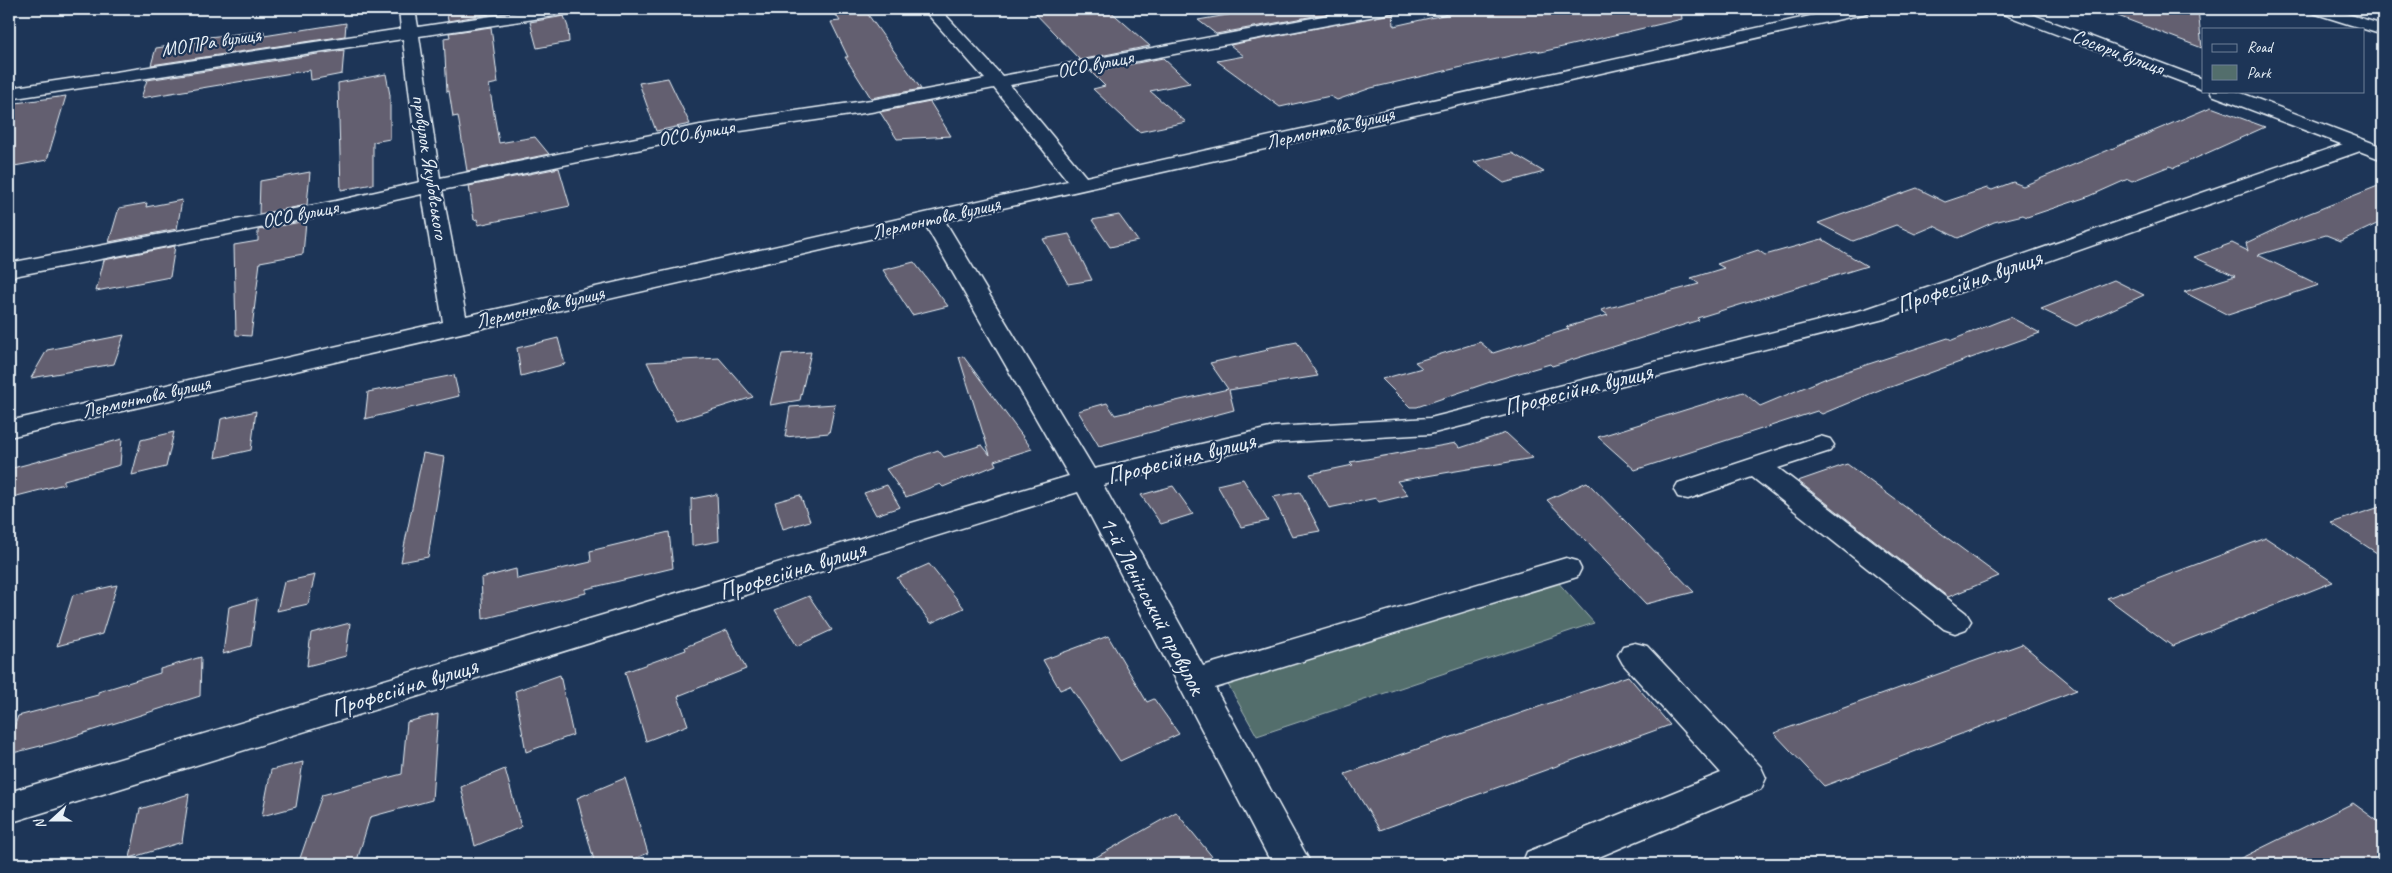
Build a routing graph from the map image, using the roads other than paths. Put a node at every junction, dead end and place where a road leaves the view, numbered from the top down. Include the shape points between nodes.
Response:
1 (407, 9) edge
2 (568, 9) edge
3 (931, 9) edge
4 (1386, 9) edge
5 (1863, 9) edge
6 (2004, 9) edge
7 (2043, 9) edge
8 (2316, 9) edge
9 (2383, 30) edge
10 (410, 33) junction
11 (2202, 69) edge
12 (998, 82) junction
13 (2202, 85) edge
14 (2222, 92) edge
15 (2264, 92) edge
16 (9, 93) edge
17 (2375, 145) edge
18 (1081, 184) junction
19 (431, 186) junction
20 (933, 220) junction
21 (9, 270) edge
22 (456, 326) junction
23 (9, 429) edge
24 (1820, 446) dead end
25 (1756, 466) junction
26 (1086, 480) junction
27 (1688, 490) dead end
28 (1566, 569) dead end
29 (1955, 621) dead end
30 (1636, 655) dead end
31 (1194, 682) junction
32 (9, 808) edge
33 (1292, 864) edge
34 (1541, 864) edge

1 - 10 street, провулок Якубовського
2 - 10 street, МОПРа вулиця
3 - 12 street
4 - 12 street, ОСО вулиця
5 - 18 street, Лермонтова вулиця
6 - 13 street, Сосюри вулиця
7 - 11 street, Сосюри вулиця
8 - 9 street
10 - 16 street, МОПРа вулиця
10 - 19 street, провулок Якубовського
12 - 18 street
12 - 19 street, ОСО вулиця via 871,106 700,131
14 - 17 street
15 - 17 street
17 - 26 street, Професійна вулиця via 1875,314 1430,426 1274,435
18 - 20 street, Лермонтова вулиця
19 - 21 street, ОСО вулиця
19 - 22 street, провулок Якубовського
20 - 22 street, Лермонтова вулиця
20 - 26 street, 1-й Ленінський провулок
22 - 23 street, Лермонтова вулиця
24 - 25 street
25 - 27 street
25 - 29 street
26 - 31 street, 1-й Ленінський провулок
26 - 32 street, Професійна вулиця
28 - 31 street
30 - 34 street via 1748,778
31 - 33 street, 1-й Ленінський провулок

